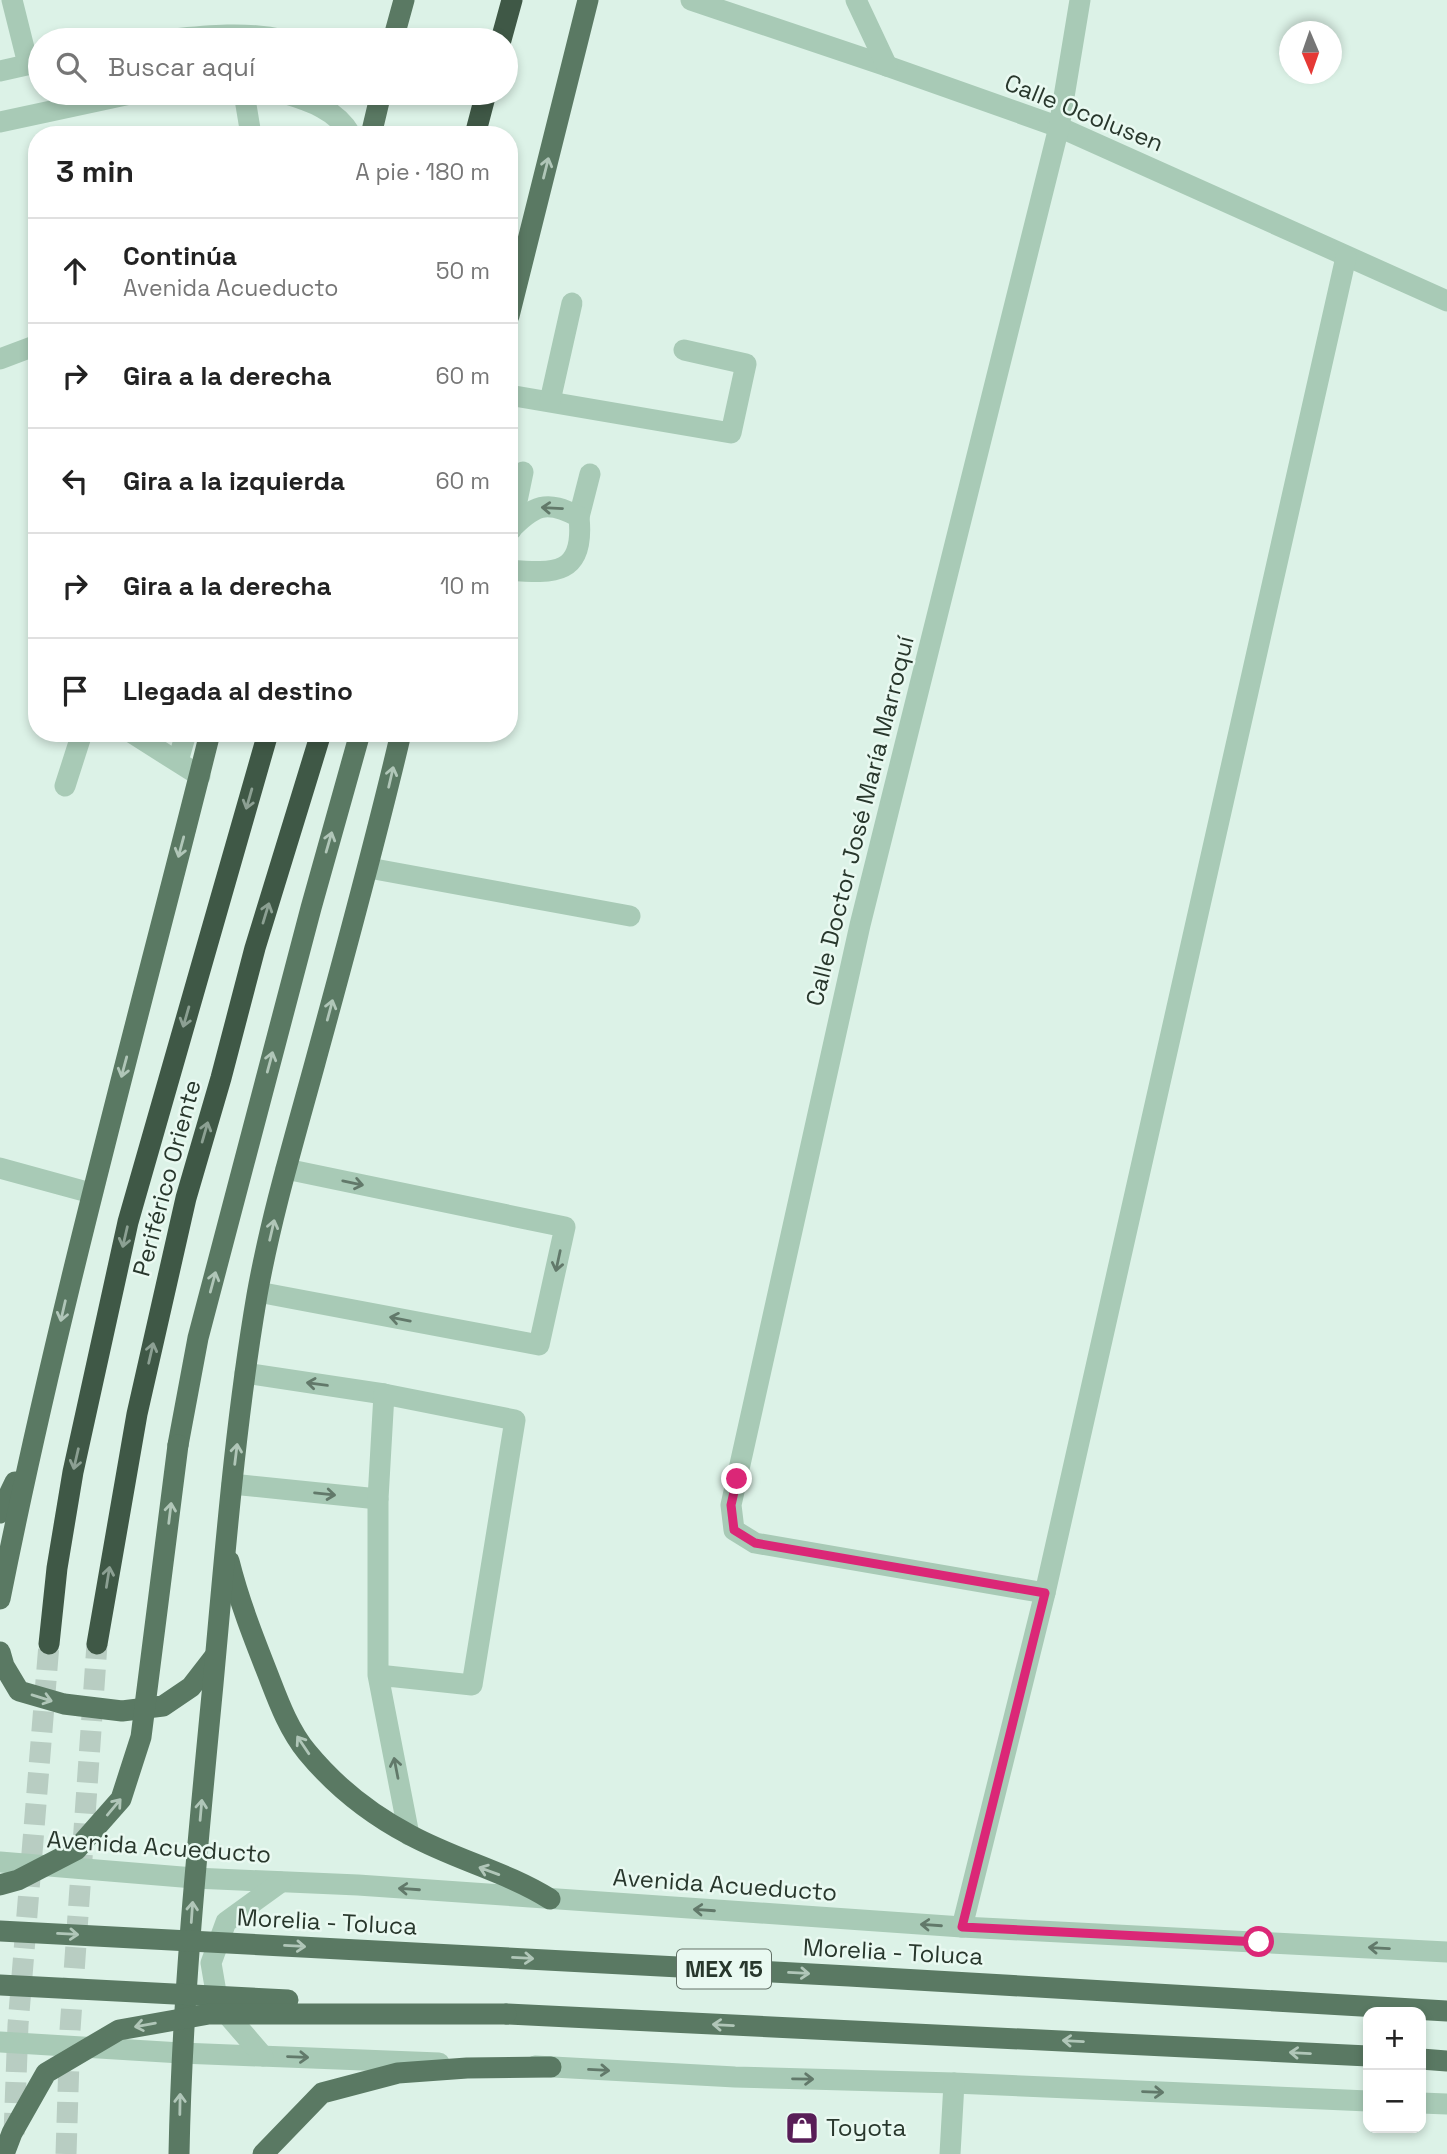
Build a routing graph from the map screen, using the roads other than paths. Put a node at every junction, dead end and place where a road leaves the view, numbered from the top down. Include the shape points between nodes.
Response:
1 (12, 0) edge
2 (404, 0) edge
3 (512, 0) edge
4 (588, 0) edge
5 (691, 0) edge
6 (856, 0) edge
7 (1080, 0) edge
8 (393, 28) edge
9 (504, 28) edge
10 (28, 46) edge
11 (28, 64) edge
12 (887, 66) junction
13 (0, 71) edge
14 (79, 105) edge
15 (246, 105) edge
16 (318, 105) edge
17 (378, 105) edge
18 (483, 105) edge
19 (0, 122) edge
20 (250, 126) edge
21 (346, 126) edge
22 (373, 126) edge
23 (477, 126) edge
24 (1059, 127) junction
25 (530, 234) junction
26 (518, 257) edge
27 (1346, 257) junction
28 (518, 281) edge
29 (1447, 301) edge
30 (572, 303) dead end
31 (28, 348) edge
32 (684, 350) dead end
33 (0, 359) edge
34 (518, 396) edge
35 (550, 401) junction
36 (523, 472) dead end
37 (590, 474) dead end
38 (518, 494) edge
39 (579, 517) junction
40 (518, 521) edge
41 (518, 571) edge
42 (79, 742) edge
43 (147, 742) edge
44 (183, 742) edge
45 (208, 742) edge
46 (265, 742) edge
47 (318, 742) edge
48 (357, 742) edge
49 (399, 742) edge
50 (178, 761) junction
51 (200, 776) junction
52 (65, 786) dead end
53 (369, 868) junction
54 (630, 916) dead end
55 (0, 1168) edge
56 (286, 1169) junction
57 (91, 1193) junction
58 (258, 1292) junction
59 (245, 1373) junction
60 (384, 1394) junction
61 (29, 1452) junction
62 (232, 1484) junction
63 (378, 1499) junction
64 (0, 1513) edge
65 (226, 1546) junction
66 (1045, 1593) junction
67 (0, 1599) edge
68 (49, 1644) tunnel mouth
69 (97, 1644) tunnel mouth
70 (0, 1652) edge
71 (216, 1655) junction
72 (378, 1675) junction
73 (409, 1835) junction
74 (0, 1862) edge
75 (194, 1878) junction
76 (281, 1882) junction
77 (0, 1885) edge
78 (550, 1899) junction
79 (962, 1927) junction
80 (0, 1931) edge
81 (1447, 1952) edge
82 (0, 1985) edge
83 (1447, 2011) edge
84 (506, 2014) junction
85 (0, 2042) edge
86 (181, 2053) junction
87 (263, 2056) junction
88 (1363, 2056) edge
89 (1426, 2059) edge
90 (1447, 2061) edge
91 (551, 2067) junction
92 (954, 2083) junction
93 (1363, 2101) edge
94 (1426, 2103) edge
95 (1447, 2104) edge
96 (4, 2154) edge
97 (179, 2154) edge
98 (263, 2154) edge
99 (950, 2154) edge

1 - 10 street
2 - 8 main road
3 - 9 highway
25 -> 4 main road
5 - 12 street, Calle Ocolusen
6 - 12 street
7 - 24 street, Calle Doctor José María Marroquí
11 - 13 street
12 - 24 street, Calle Ocolusen
14 - 19 street
15 - 20 street
16 - 21 street
17 - 22 main road
18 - 23 highway
24 - 27 street, Calle Ocolusen
24 - 66 street, Calle Doctor José María Marroquí via 860,925 731,1505 734,1530 755,1543
25 - 26 main road
25 - 28 main road
27 - 29 street, Calle Ocolusen
27 - 66 street
30 - 35 street
31 - 33 street
32 - 35 street via 746,364 730,433
34 - 35 street
36 - 38 street
37 - 39 street
39 -> 40 street via 559,506 537,508
39 - 41 street via 577,553 568,566 547,573
42 - 52 street
43 - 50 street
44 - 50 street
45 - 51 main road
46 -> 68 highway, Periférico Oriente via 128,1222 73,1472
69 -> 47 highway, Periférico Oriente via 137,1414 186,1198 254,948
77 -> 48 main road, bridge via 76,1850 121,1799 141,1737 178,1445 198,1338
53 -> 49 main road
50 - 51 street
51 -> 57 main road
53 - 54 street
56 -> 53 main road
55 - 57 street
58 -> 56 main road
56 -> 58 street via 565,1227 539,1345
57 -> 61 main road
58 - 59 main road
60 -> 59 street
62 -> 59 main road
60 - 63 street
60 - 72 street via 515,1420 472,1685
61 - 64 main road
61 - 67 main road
62 -> 63 street
62 - 65 main road
63 - 72 street
65 - 71 main road
73 -> 65 main road via 348,1795 307,1752 282,1713 253,1640
66 - 79 street
70 -> 71 main road via 19,1691 64,1704 122,1711 163,1706 191,1686
75 -> 71 main road
73 -> 72 street
78 -> 73 main road via 526,1884
74 - 75 street, Avenida Acueducto
75 - 76 street, Avenida Acueducto
86 -> 75 main road
78 -> 76 street, Avenida Acueducto
76 - 87 street via 226,1922 211,1963 218,2004
79 -> 78 street, Avenida Acueducto
81 -> 79 street, Avenida Acueducto
80 -> 83 main road, Morelia - Toluca / MEX 15, bridge
82 - 84 main road, MEX 15, bridge
88 -> 84 main road, MEX 15
84 -> 96 main road, bridge via 209,2014 119,2030 46,2073
85 - 86 street
86 - 87 street
97 -> 86 main road
87 -> 91 street
89 - 90 main road
91 -> 92 street
91 - 98 main road via 398,2073 322,2093
92 -> 93 street
92 - 99 street
94 - 95 street

